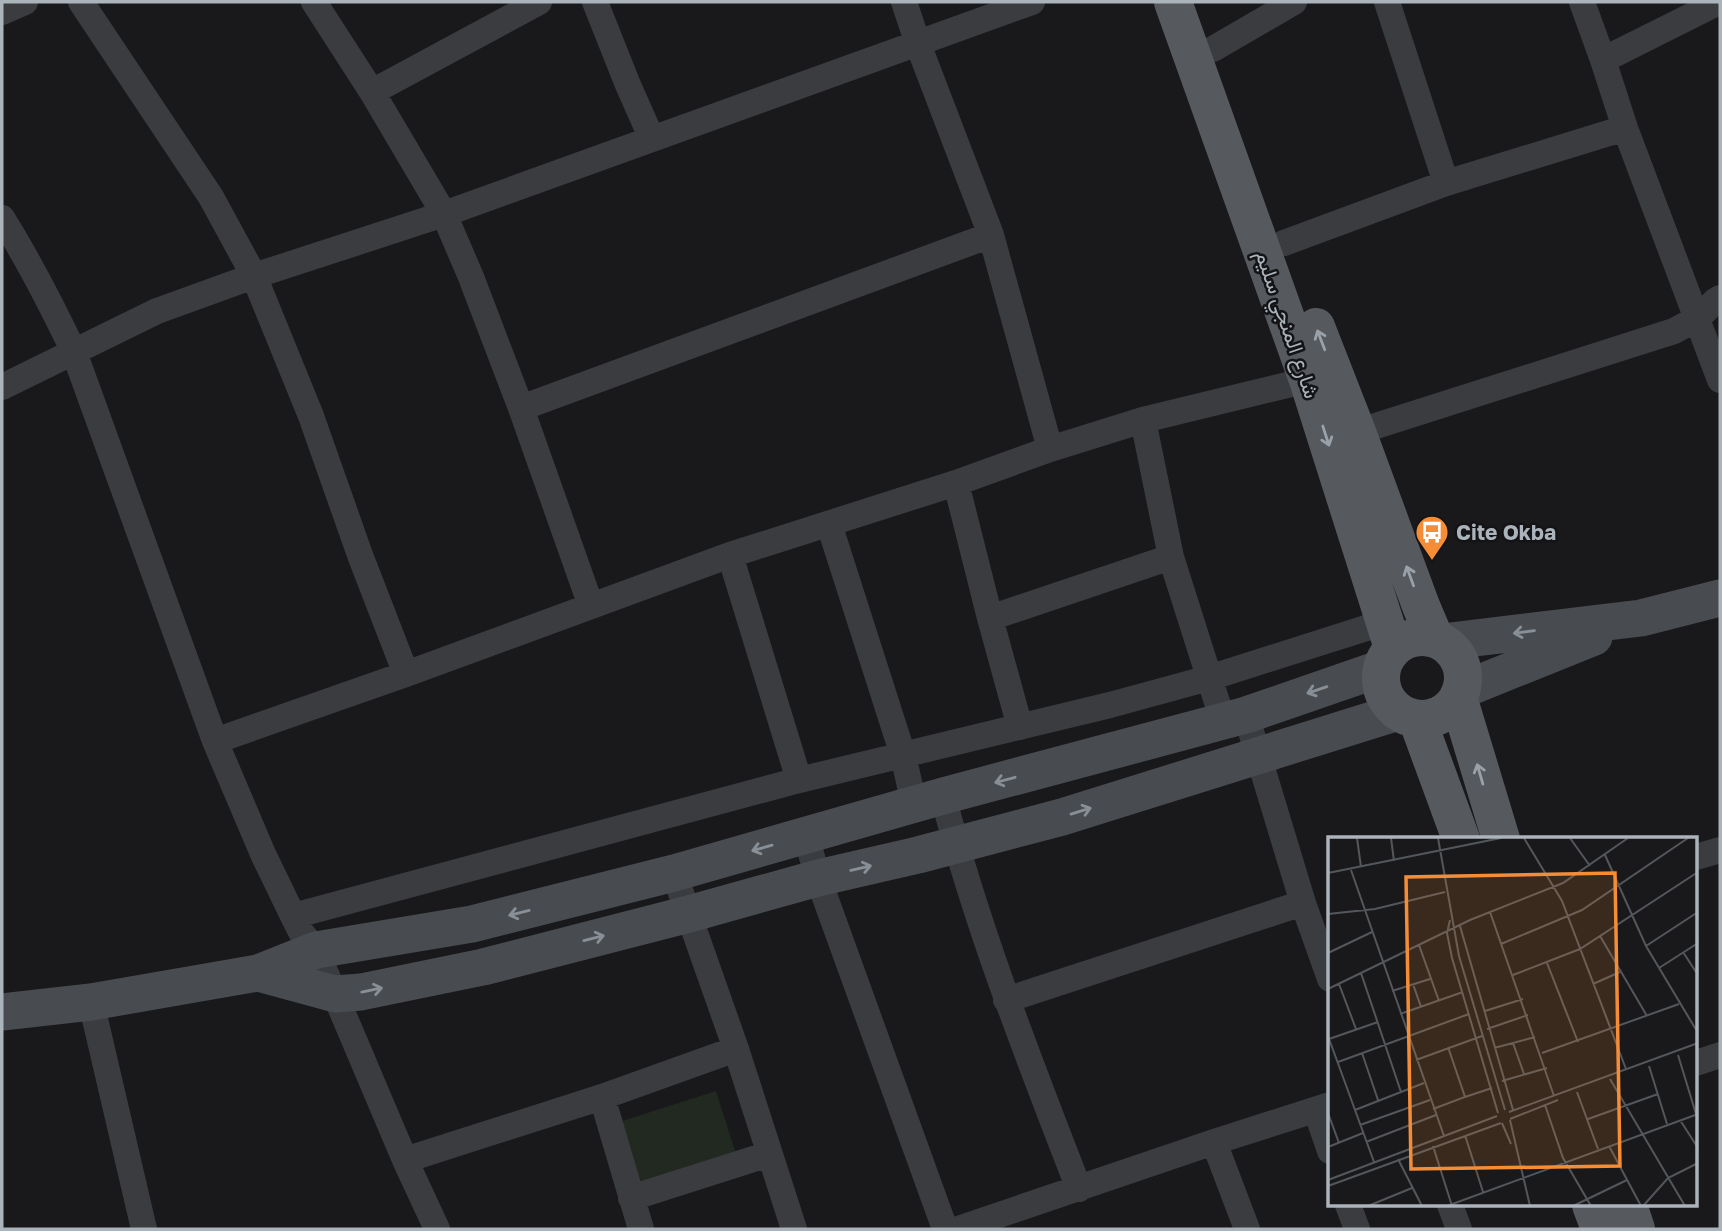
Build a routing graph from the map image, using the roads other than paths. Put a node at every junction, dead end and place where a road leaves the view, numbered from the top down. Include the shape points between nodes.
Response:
1 (25, 2) edge
2 (81, 2) edge
3 (314, 2) edge
4 (539, 2) edge
5 (594, 2) edge
6 (904, 2) edge
7 (1032, 2) edge
8 (1173, 2) edge
9 (1197, 2) edge
10 (1294, 2) edge
11 (1387, 2) edge
12 (1582, 2) edge
13 (1719, 2) edge
14 (2, 12) edge
15 (918, 44) junction
16 (1213, 49) junction
17 (1603, 60) junction
18 (372, 92) junction
19 (1625, 128) junction
20 (652, 139) junction
21 (1446, 183) junction
22 (444, 214) junction
23 (2, 218) edge
24 (991, 235) junction
25 (1284, 243) junction
26 (254, 276) junction
27 (1720, 298) edge
28 (1698, 318) junction
29 (74, 352) junction
30 (1308, 380) junction
31 (1720, 380) edge
32 (2, 387) edge
33 (521, 408) junction
34 (1143, 420) junction
35 (1357, 432) junction
36 (1050, 449) junction
37 (956, 483) junction
38 (829, 524) junction
39 (730, 555) junction
40 (1171, 557) junction
41 (1720, 598) edge
42 (591, 606) junction
43 (990, 618) junction
44 (1641, 618) junction
45 (1439, 641) junction
46 (1387, 646) junction
47 (406, 674) junction
48 (1209, 678) junction
49 (1459, 694) junction
50 (1407, 715) junction
51 (1235, 718) junction
52 (1020, 727) junction
53 (215, 741) junction
54 (903, 755) junction
55 (1258, 755) junction
56 (799, 780) junction
57 (928, 800) junction
58 (806, 836) junction
59 (1460, 837) edge
60 (1500, 837) edge
61 (955, 844) junction
62 (1720, 850) edge
63 (1698, 856) edge
64 (674, 873) junction
65 (818, 878) junction
66 (1304, 903) junction
67 (689, 914) junction
68 (293, 916) junction
69 (316, 950) junction
70 (258, 973) junction
71 (1328, 973) edge
72 (335, 994) junction
73 (1006, 1000) junction
74 (91, 1002) junction
75 (2, 1012) edge
76 (736, 1049) junction
77 (1720, 1055) edge
78 (1698, 1062) edge
79 (602, 1097) junction
80 (1323, 1108) edge
81 (1328, 1139) edge
82 (1214, 1142) junction
83 (769, 1154) junction
84 (405, 1160) junction
85 (1079, 1189) junction
86 (631, 1198) junction
87 (1348, 1206) edge
88 (1450, 1206) edge
89 (1591, 1206) edge
90 (1628, 1206) edge
91 (144, 1229) edge
92 (437, 1229) edge
93 (641, 1229) edge
94 (794, 1229) edge
95 (945, 1229) edge
96 (958, 1229) edge
97 (1247, 1229) edge
98 (1357, 1229) edge
99 (1459, 1229) edge
100 (1600, 1229) edge
101 (1636, 1229) edge

1 - 14 street
2 - 26 street via 211,197
3 - 18 street
4 - 18 street
5 - 20 street
6 - 15 street
7 - 15 street
8 - 30 main road, شارع المنجي سليم
9 - 16 main road, شارع المنجي سليم
10 - 16 street
11 - 21 street
12 - 17 street
13 - 17 street
15 - 20 street
15 - 24 street
16 - 25 main road, شارع المنجي سليم
17 - 19 street
18 - 22 street
19 - 21 street
19 - 28 street
20 - 22 street
21 - 25 street
22 - 26 street
22 - 33 street
23 - 29 street
24 - 33 street
24 - 36 street
35 -> 25 main road, شارع المنجي سليم
26 - 29 street via 157,312
26 - 47 street
27 - 28 street
28 - 31 street
28 - 35 street via 1674,331
29 - 32 street
29 - 53 street
30 - 34 street
30 -> 46 main road, شارع المنجي سليم
33 - 42 street
34 - 36 street
34 - 40 street
45 -> 35 main road, شارع المنجي سليم via 1421,606
36 - 37 street
37 - 38 street
37 - 43 street
38 - 39 street
38 - 54 street
39 - 42 street
39 - 56 street
40 - 43 street
40 - 48 street
41 - 44 street
42 - 47 street
43 - 52 street
44 -> 45 street
44 - 49 street
45 - 46 main road via 1420,637
45 - 49 main road via 1458,659
46 - 48 street
46 - 50 main road via 1382,687 1386,699
46 -> 51 street
47 - 53 street
48 - 51 street
48 - 52 street
49 - 50 main road via 1447,711 1431,718
60 -> 49 main road
50 - 55 street
50 - 59 main road
51 - 55 street
51 -> 57 street
52 - 54 street
53 - 68 street
54 - 56 street
54 - 57 street
61 -> 55 street via 1062,817
55 - 66 street
56 - 68 street
57 - 58 street
57 - 61 street
58 -> 64 street
58 - 65 street
65 -> 61 street
61 - 73 street
62 - 63 street
64 - 67 street
64 -> 69 street via 472,924
65 - 67 street
65 - 95 street
66 - 71 street
66 - 73 street
72 -> 67 street via 483,967
67 - 76 street
68 - 69 street
69 - 70 street
69 - 72 street
70 - 72 street
70 - 74 street
72 - 84 street
73 - 85 street
74 - 75 street
74 - 91 street
76 - 79 street
76 - 83 street
77 - 78 street
79 - 84 street
79 - 86 street
80 - 81 street
80 - 82 street
82 - 85 street
82 - 97 street
83 - 86 street
83 - 94 street
84 - 92 street
85 - 96 street
86 - 93 street
87 - 98 street
88 - 99 street
89 - 100 main road
90 - 101 main road

